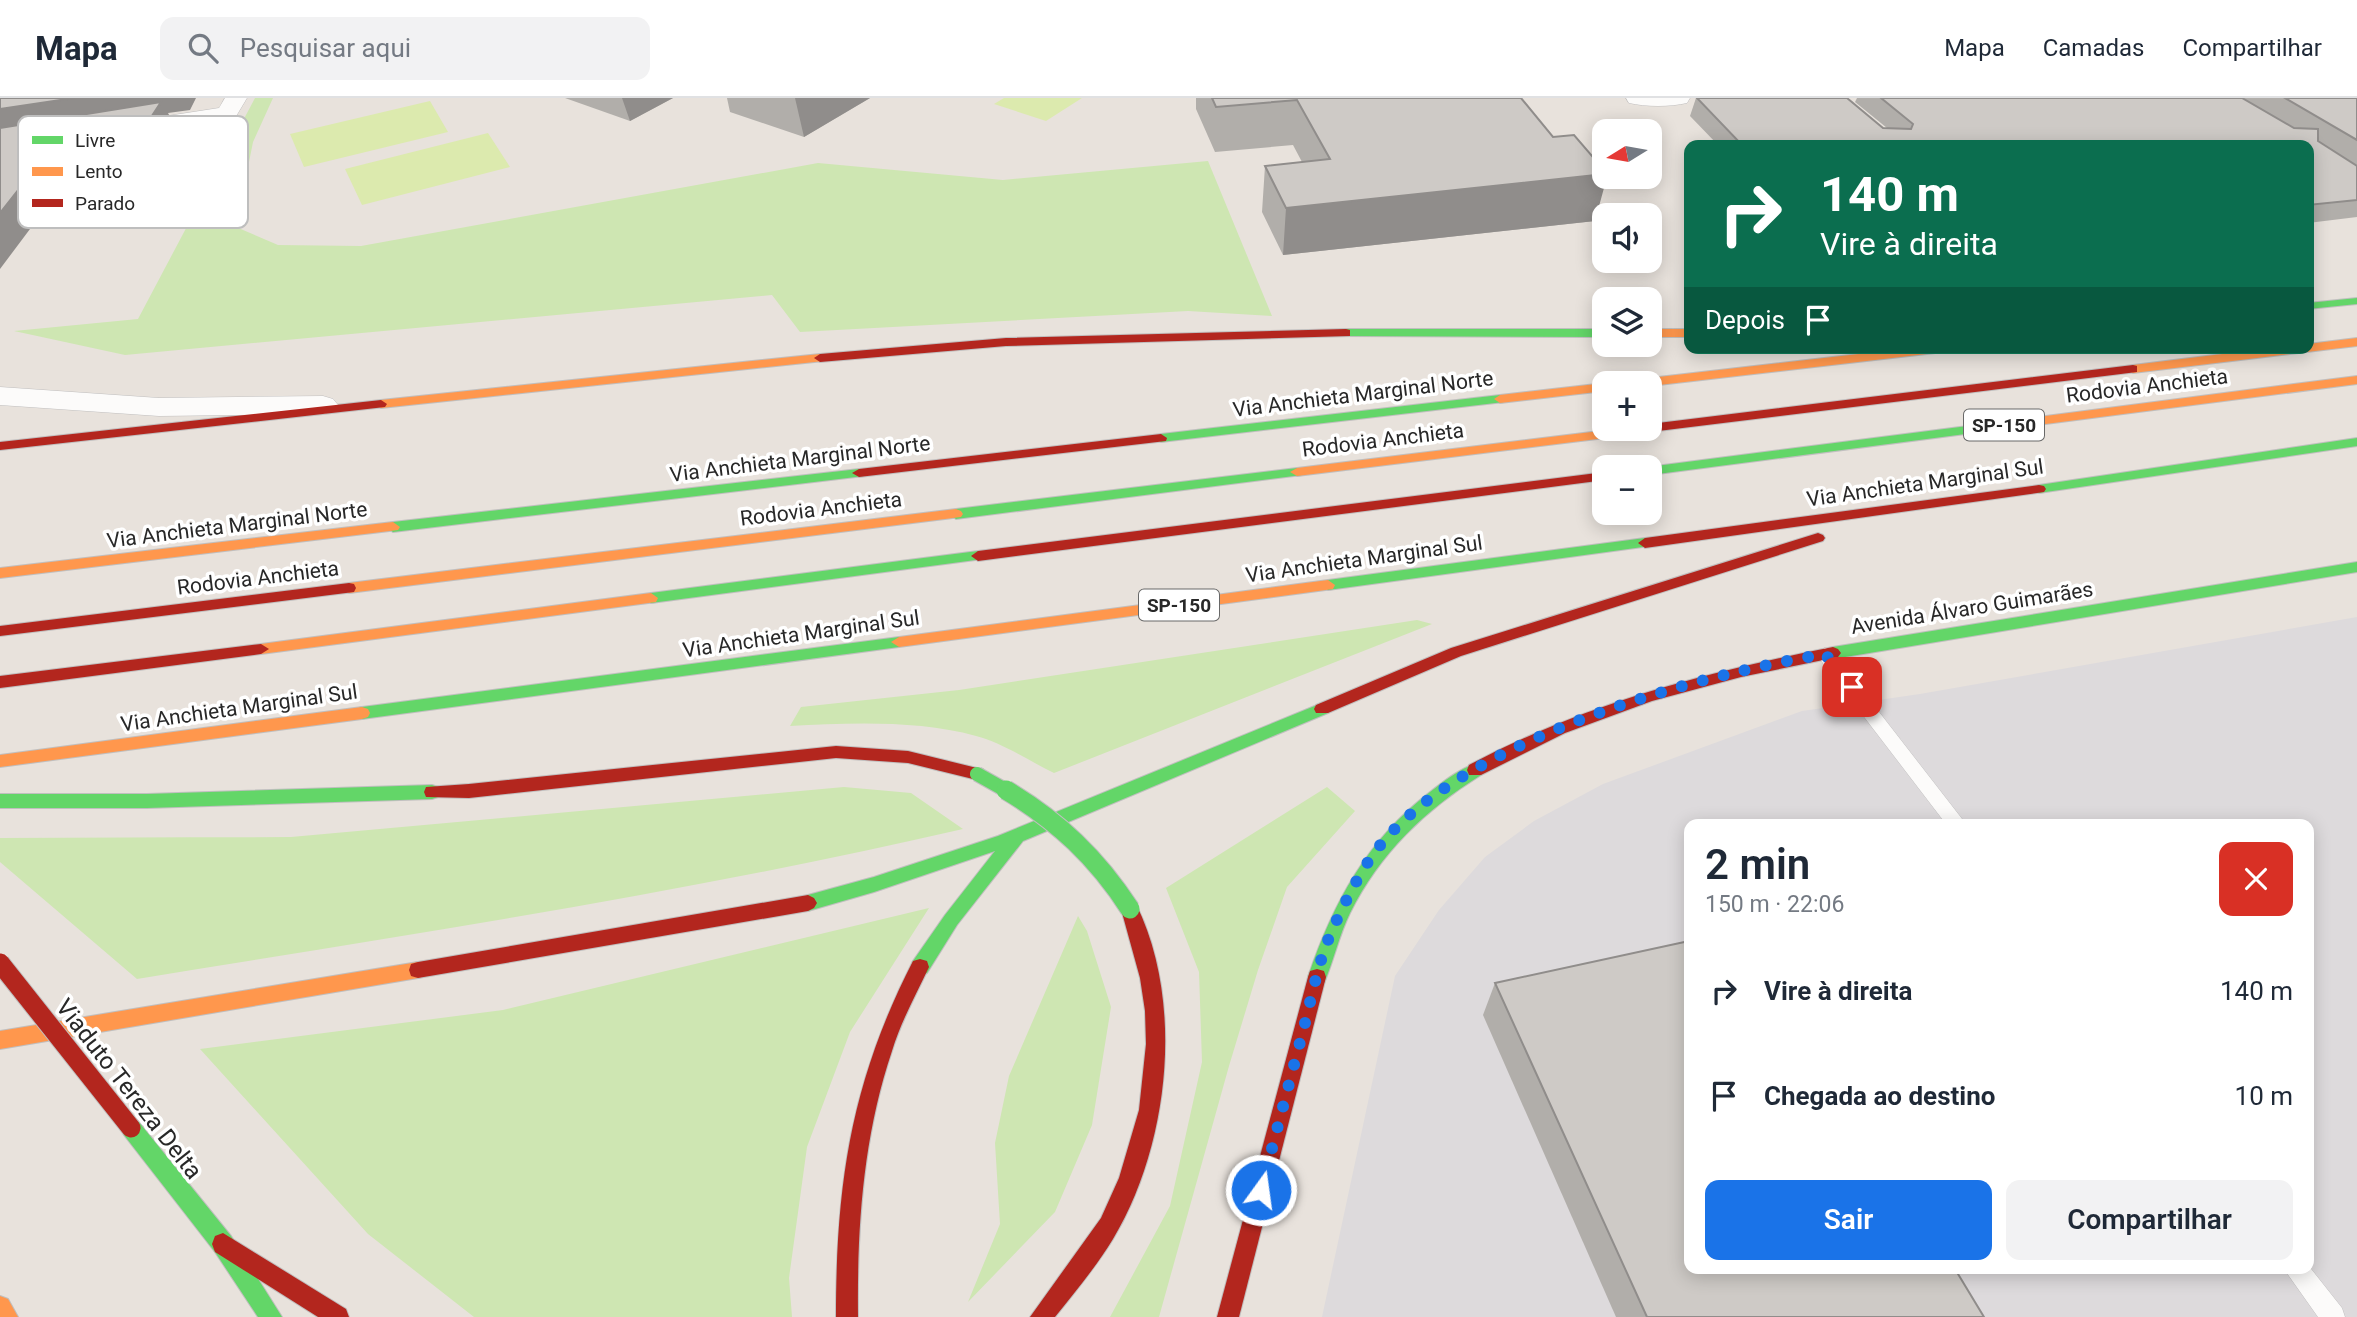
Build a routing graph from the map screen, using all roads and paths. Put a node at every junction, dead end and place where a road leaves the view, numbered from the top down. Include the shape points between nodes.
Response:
1 (236, 98) edge
2 (1637, 98) edge
3 (1679, 98) edge
4 (208, 116) edge
5 (2357, 301) edge
6 (2314, 305) edge
7 (1592, 333) edge
8 (1662, 333) edge
9 (1684, 333) edge
10 (2357, 342) edge
11 (2314, 347) edge
12 (1892, 354) edge
13 (2253, 354) edge
14 (2357, 380) edge
15 (1662, 381) edge
16 (1592, 389) edge
17 (0, 396) edge
18 (380, 404) junction
19 (1662, 426) edge
20 (1592, 435) edge
21 (2357, 442) edge
22 (0, 446) edge
23 (1662, 469) edge
24 (1592, 479) edge
25 (1921, 506) junction
26 (2357, 567) edge
27 (0, 573) edge
28 (0, 631) edge
29 (1825, 654) junction
30 (0, 682) edge
31 (0, 761) edge
32 (0, 801) edge
33 (1953, 819) edge
34 (1015, 839) junction
35 (0, 963) edge
36 (0, 1040) edge
37 (223, 1244) junction
38 (2300, 1274) edge
39 (0, 1307) edge
40 (7, 1317) edge
41 (271, 1317) edge
42 (338, 1317) edge
43 (847, 1317) edge
44 (1041, 1317) edge
45 (1228, 1317) edge
46 (2333, 1317) edge

1 - 4 street via 227,113
2 - 3 street
5 - 6 main road
7 - 18 main road via 1286,333 1006,342
8 - 9 main road
10 - 11 main road
12 - 15 main road
13 - 19 main road, Rodovia Anchieta / SP-150
14 - 23 main road, Rodovia Anchieta / SP-150
16 - 27 main road, Via Anchieta Marginal Norte
17 - 18 street via 207,408
18 - 22 main road
20 - 28 main road, Rodovia Anchieta / SP-150
21 - 25 main road, Via Anchieta Marginal Sul / SP-150
24 - 30 main road
25 - 31 main road, Via Anchieta Marginal Sul / SP-150
25 - 34 main road via 1457,652
26 - 29 main road, Avenida Álvaro Guimarães
29 - 33 lane
29 - 45 main road, Avenida Álvaro Guimarães via 1664,692 1549,733 1451,783 1389,834 1364,870 1330,938
32 - 44 main road, bridge via 468,791 848,752 935,760 977,774 1044,810 1109,872 1144,941 1157,1001 1156,1089 1147,1130 1107,1230
34 - 36 main road via 864,889 788,908
34 - 43 main road via 919,969 885,1044 856,1163 848,1223
35 - 37 main road, Viaduto Tereza Delta, bridge
37 - 41 main road
37 - 42 main road
38 - 46 lane
39 - 40 main road

